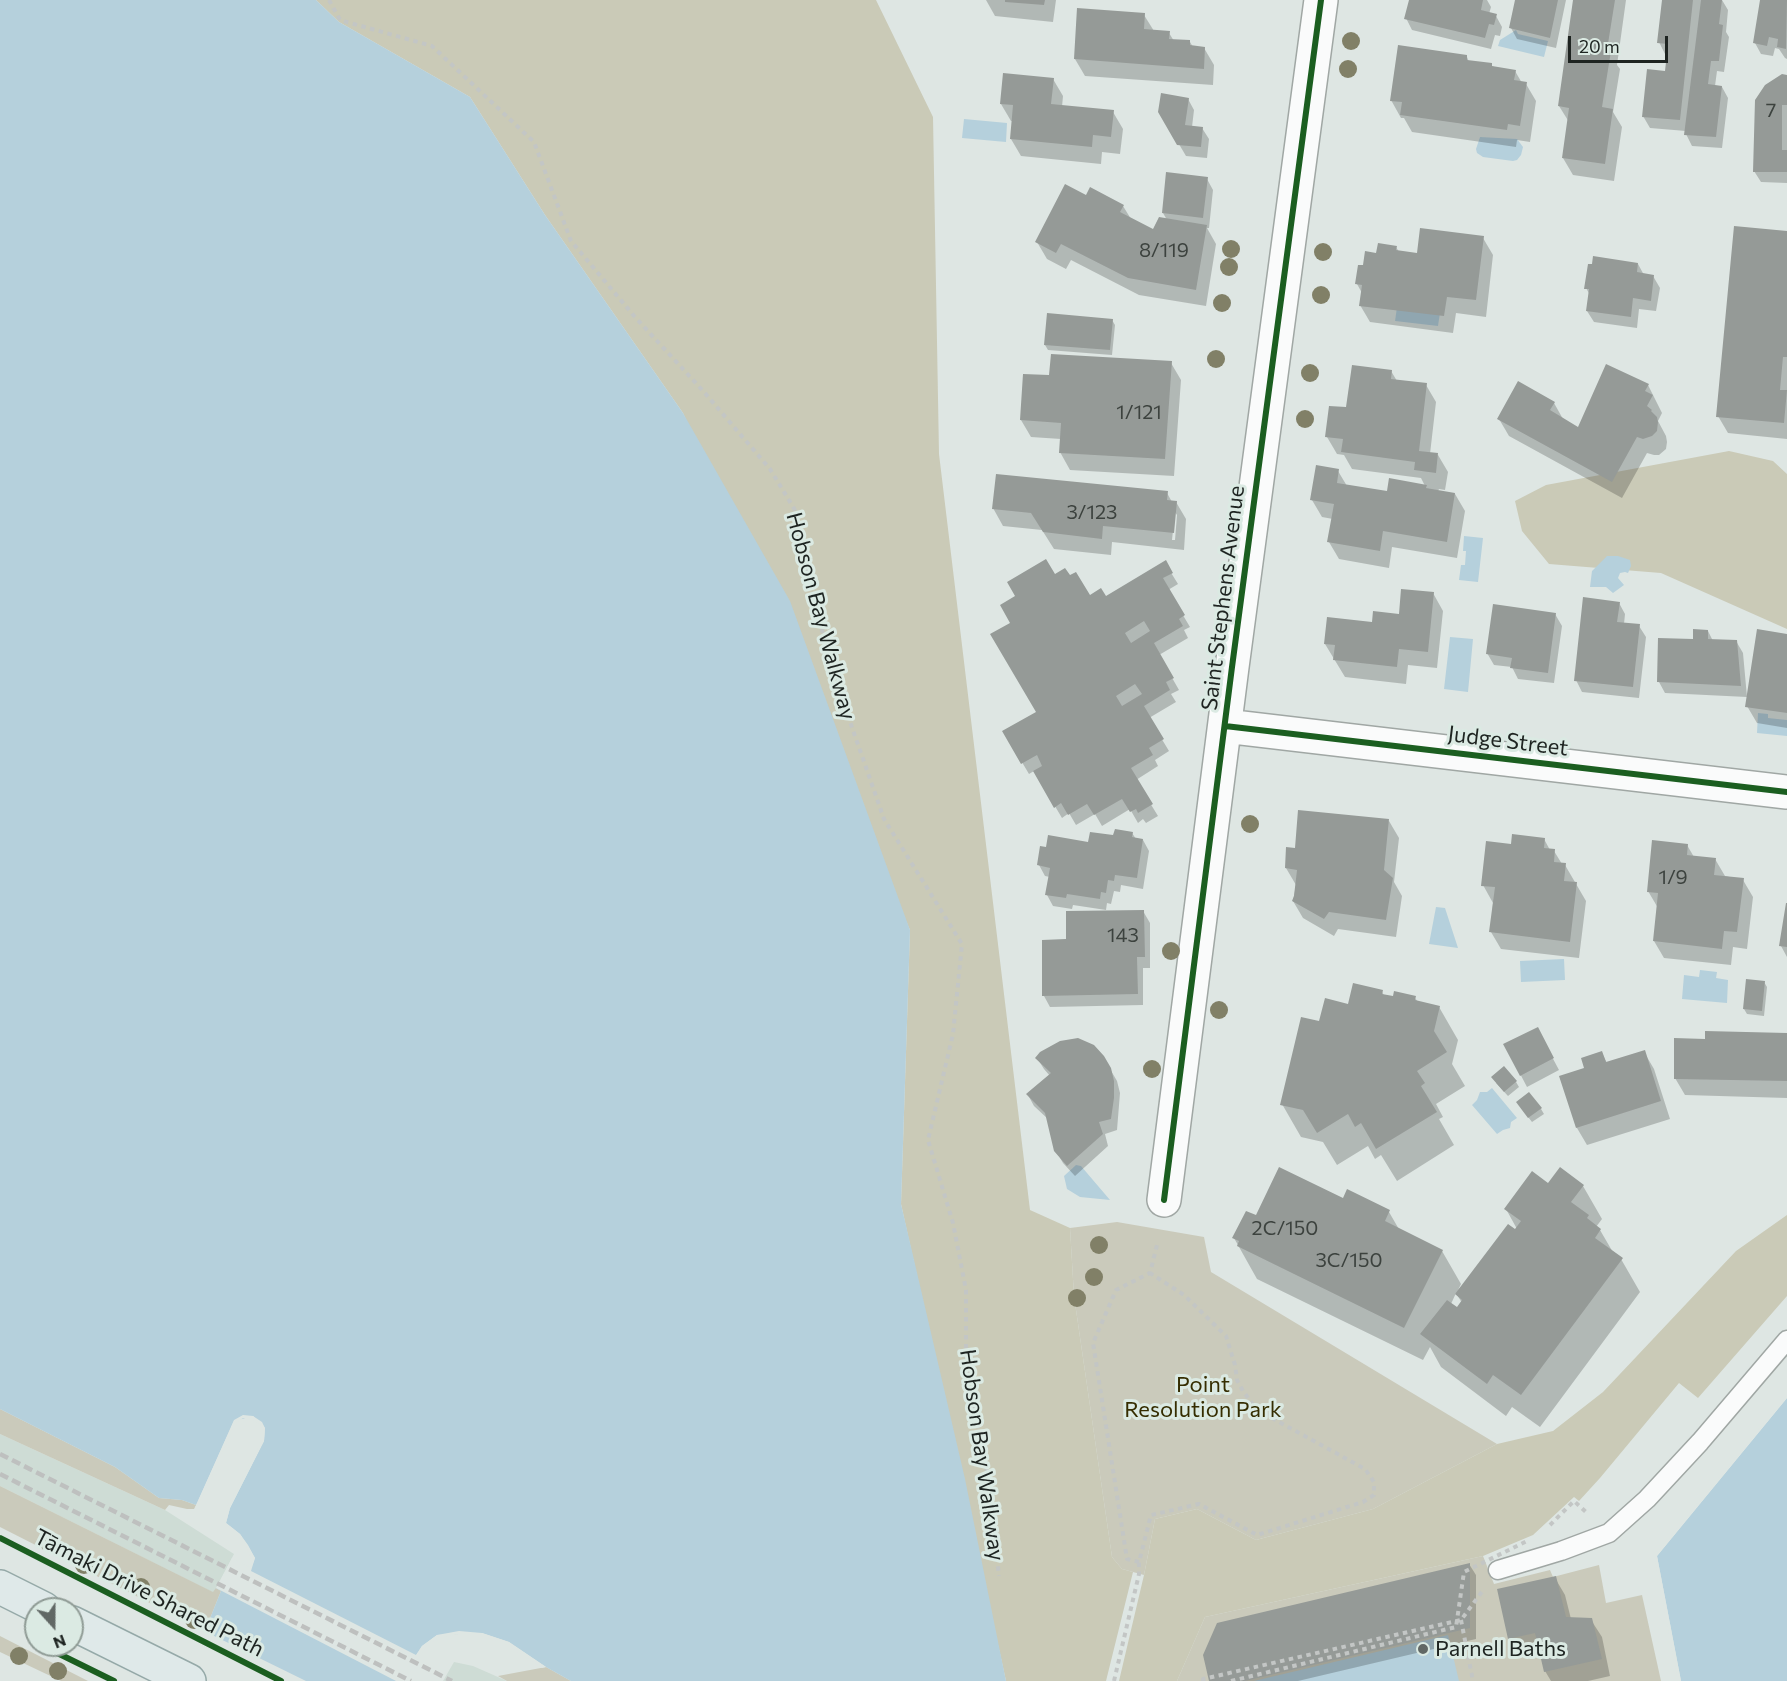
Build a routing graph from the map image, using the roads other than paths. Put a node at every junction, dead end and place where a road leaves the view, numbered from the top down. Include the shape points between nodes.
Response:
1 (1321, 0) edge
2 (1225, 726) junction
3 (1787, 792) edge
4 (1164, 1200) dead end
5 (1787, 1340) edge
6 (1498, 1570) road end
7 (0, 1587) edge
8 (24, 1599) edge
9 (84, 1629) edge
10 (181, 1677) edge

1 - 2 street, Saint Stephens Avenue
2 - 3 street, Judge Street
2 - 4 street, Saint Stephens Avenue
5 - 6 lane via 1700,1442 1609,1533
7 - 8 main road
9 - 10 main road

